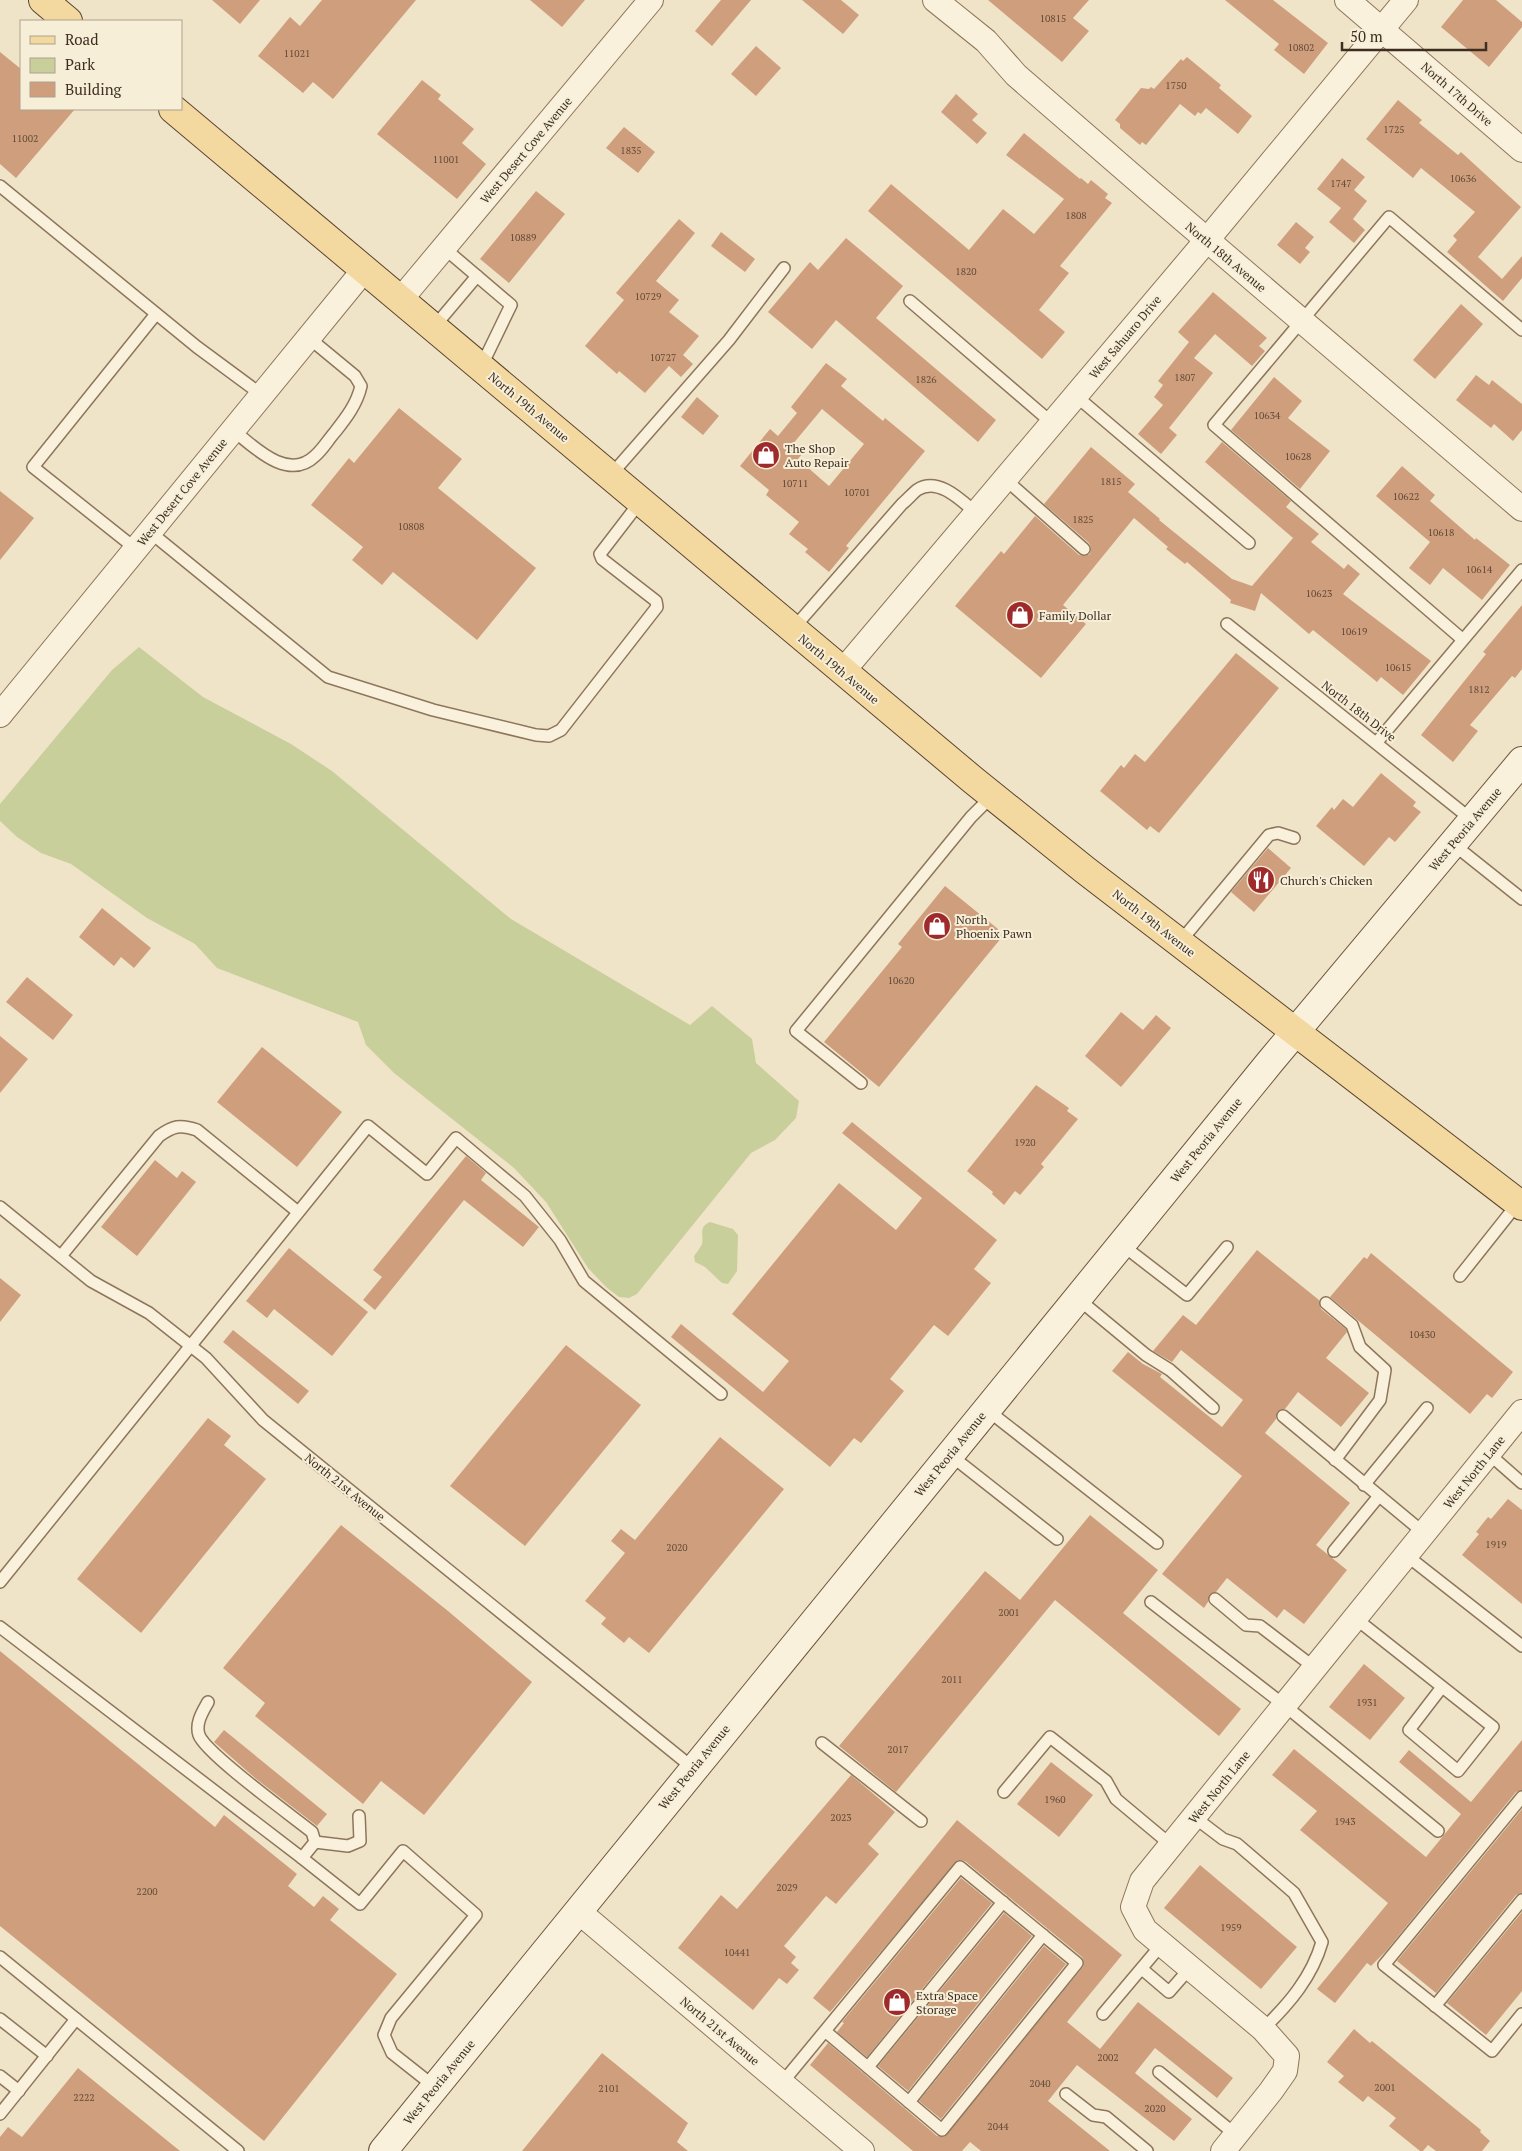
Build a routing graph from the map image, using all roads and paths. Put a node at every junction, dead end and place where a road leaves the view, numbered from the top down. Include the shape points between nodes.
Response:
1 (43, 0) edge
2 (651, 0) edge
3 (935, 0) edge
4 (1347, 0) edge
5 (1406, 0) edge
6 (67, 20) edge
7 (1381, 30) junction
8 (174, 110) edge
9 (1522, 150) edge
10 (0, 186) edge
11 (1207, 240) junction
12 (444, 248) junction
13 (784, 268) dead end
14 (364, 270) junction
15 (477, 276) junction
16 (401, 300) junction
17 (910, 301) dead end
18 (156, 314) junction
19 (1302, 321) junction
20 (434, 327) junction
21 (1522, 330) edge
22 (309, 338) junction
23 (481, 367) junction
24 (262, 395) junction
25 (1076, 396) junction
26 (1052, 423) junction
27 (233, 430) junction
28 (610, 476) junction
29 (1005, 479) junction
30 (640, 502) junction
31 (1522, 509) edge
32 (976, 513) junction
33 (143, 541) junction
34 (1249, 543) dead end
35 (1084, 548) dead end
36 (1522, 570) edge
37 (1228, 624) dead end
38 (792, 630) junction
39 (1462, 639) junction
40 (842, 672) junction
41 (0, 715) edge
42 (1377, 742) junction
43 (1522, 761) edge
44 (992, 796) junction
45 (1472, 820) junction
46 (1294, 838) dead end
47 (1453, 844) junction
48 (1522, 899) edge
49 (1180, 942) junction
50 (1296, 1030) junction
51 (861, 1083) dead end
52 (1520, 1204) edge
53 (0, 1207) edge
54 (298, 1212) junction
55 (1121, 1244) junction
56 (1227, 1247) dead end
57 (61, 1256) junction
58 (1460, 1276) dead end
59 (1077, 1298) junction
60 (1326, 1303) dead end
61 (190, 1346) junction
62 (721, 1394) dead end
63 (1213, 1408) dead end
64 (1427, 1408) dead end
65 (986, 1409) junction
66 (1522, 1412) edge
67 (1283, 1416) dead end
68 (949, 1454) junction
69 (1488, 1454) junction
70 (1335, 1460) junction
71 (1522, 1483) edge
72 (1364, 1485) junction
73 (1379, 1496) junction
74 (1424, 1533) junction
75 (1057, 1539) dead end
76 (1158, 1543) dead end
77 (1334, 1552) dead end
78 (1406, 1556) junction
79 (0, 1582) edge
80 (1215, 1599) dead end
81 (1151, 1602) dead end
82 (1355, 1618) junction
83 (0, 1627) edge
84 (1522, 1646) edge
85 (1315, 1668) junction
86 (1442, 1687) junction
87 (208, 1702) dead end
88 (1284, 1705) junction
89 (822, 1743) dead end
90 (693, 1768) junction
91 (1004, 1792) dead end
92 (1522, 1797) edge
93 (359, 1816) dead end
94 (1194, 1816) junction
95 (921, 1821) dead end
96 (1438, 1831) dead end
97 (315, 1842) junction
98 (1171, 1845) junction
99 (302, 1858) junction
100 (1522, 1900) edge
101 (1003, 1902) junction
102 (578, 1911) junction
103 (1043, 1935) junction
104 (1162, 1944) junction
105 (0, 1957) edge
106 (1142, 1968) junction
107 (1190, 1968) junction
108 (1435, 2006) junction
109 (1103, 2014) dead end
110 (1522, 2014) edge
111 (0, 2019) edge
112 (76, 2019) junction
113 (1263, 2029) junction
114 (825, 2031) junction
115 (47, 2056) junction
116 (868, 2067) junction
117 (1159, 2072) dead end
118 (0, 2076) edge
119 (782, 2083) junction
120 (435, 2087) junction
121 (19, 2091) junction
122 (1066, 2094) dead end
123 (909, 2102) junction
124 (0, 2114) edge
125 (1229, 2143) edge
126 (238, 2151) edge
127 (382, 2151) edge
128 (862, 2151) edge
129 (1147, 2151) edge

1 - 6 main road
2 - 12 street, West Desert Cove Avenue
3 - 11 street, North 18th Avenue via 986,41 1016,75
4 - 7 street, North 17th Drive
5 - 7 street, West Sahuaro Drive
7 - 9 street, North 17th Drive
7 - 11 street, West Sahuaro Drive
8 - 14 main road, North 19th Avenue
10 - 18 lane
11 - 19 street, North 18th Avenue
11 - 25 street, West Sahuaro Drive
12 - 15 lane
12 - 16 street, West Desert Cove Avenue
13 - 28 lane via 729,340
14 - 16 main road, North 19th Avenue
14 - 22 street, West Desert Cove Avenue
15 - 20 lane
15 - 23 lane via 511,305
16 - 20 main road, North 19th Avenue
17 - 26 lane
18 - 24 lane
18 - 33 lane via 33,467
19 - 21 lane via 1389,217
19 - 31 street, North 18th Avenue
19 - 39 lane via 1214,425
20 - 23 main road, North 19th Avenue
22 - 24 street, West Desert Cove Avenue
22 - 27 lane via 355,376 361,386 350,413 315,457 302,464 274,461
23 - 28 main road, North 19th Avenue
24 - 27 street, West Desert Cove Avenue
25 - 26 street, West Sahuaro Drive
25 - 34 lane
26 - 29 street, West Sahuaro Drive
27 - 33 street, West Desert Cove Avenue
28 - 30 main road, North 19th Avenue
29 - 32 street, West Sahuaro Drive
29 - 35 lane
30 - 33 lane via 600,554 602,559 656,601 657,607 560,730 549,736 433,710 328,677
30 - 38 main road, North 19th Avenue
32 - 38 lane via 954,494 941,488 927,486 918,490 902,504
32 - 40 street, West Sahuaro Drive
33 - 41 street, West Desert Cove Avenue
36 - 39 lane
37 - 42 lane, North 18th Drive
38 - 40 main road, North 19th Avenue
39 - 42 lane
40 - 44 main road, North 19th Avenue
42 - 45 lane, North 18th Drive
43 - 45 main road, West Peoria Avenue
44 - 49 main road, North 19th Avenue
44 - 51 lane via 971,817 796,1031
45 - 47 main road, West Peoria Avenue
46 - 49 lane via 1278,833 1270,835
47 - 48 lane
47 - 50 main road, West Peoria Avenue
49 - 50 main road, North 19th Avenue
50 - 52 main road, North 19th Avenue
50 - 55 main road, West Peoria Avenue
52 - 58 lane
53 - 57 lane, North 21st Avenue
54 - 57 lane via 197,1130 174,1126 159,1136
54 - 61 lane
54 - 62 lane via 368,1126 428,1174 456,1138 526,1196 560,1240 584,1281
55 - 56 lane via 1187,1295
55 - 59 main road, West Peoria Avenue
57 - 61 lane, North 21st Avenue via 91,1281 150,1313
59 - 63 lane via 1146,1356 1170,1370
59 - 65 main road, West Peoria Avenue
60 - 70 lane via 1352,1325 1360,1347 1385,1370 1380,1400
61 - 79 lane
61 - 90 lane, North 21st Avenue via 206,1358 263,1420
64 - 72 lane
65 - 68 main road, West Peoria Avenue
65 - 76 lane
66 - 69 street, West North Lane
67 - 70 lane
68 - 75 lane
68 - 90 main road, West Peoria Avenue
69 - 71 lane
69 - 74 street, West North Lane
70 - 72 lane
72 - 73 lane
73 - 74 lane
73 - 77 lane
74 - 78 street, West North Lane
78 - 82 street, West North Lane
78 - 84 lane
80 - 85 lane via 1246,1625 1260,1626
81 - 88 lane
82 - 85 street, West North Lane
82 - 86 lane
83 - 99 lane
85 - 88 street, West North Lane
86 - 86 lane via 1493,1727 1458,1771 1410,1730
87 - 97 lane via 198,1724 205,1744 312,1832
88 - 94 street, West North Lane
88 - 96 lane
89 - 95 lane
90 - 102 main road, West Peoria Avenue
91 - 98 lane via 1050,1737 1106,1781 1116,1799
92 - 108 lane via 1384,1965
93 - 97 lane via 360,1841 348,1846
94 - 98 street, West North Lane
94 - 113 lane via 1223,1839 1237,1844 1294,1893 1322,1942 1317,1958 1287,2006
97 - 99 lane
98 - 104 street, West North Lane via 1142,1881 1133,1907 1145,1930
99 - 120 lane via 360,1904 404,1851 476,1915 391,2018 384,2035 392,2054
100 - 108 lane
101 - 103 lane
101 - 114 lane via 960,1867
101 - 116 lane
102 - 119 street, North 21st Avenue
102 - 120 main road, West Peoria Avenue
103 - 123 lane
103 - 123 lane via 1077,1963 942,2130
104 - 106 lane
104 - 107 street, West North Lane
105 - 112 lane
106 - 107 lane via 1169,1992
106 - 109 lane
107 - 113 street, West North Lane
108 - 110 lane via 1492,2051
111 - 115 lane
112 - 115 lane
112 - 126 lane
113 - 125 street, West North Lane via 1287,2056 1285,2071
114 - 116 lane
114 - 119 lane
115 - 121 lane
116 - 123 lane
117 - 125 lane
118 - 121 lane
119 - 128 street, North 21st Avenue
120 - 127 main road, West Peoria Avenue
121 - 124 lane
122 - 129 lane via 1093,2115 1106,2117

